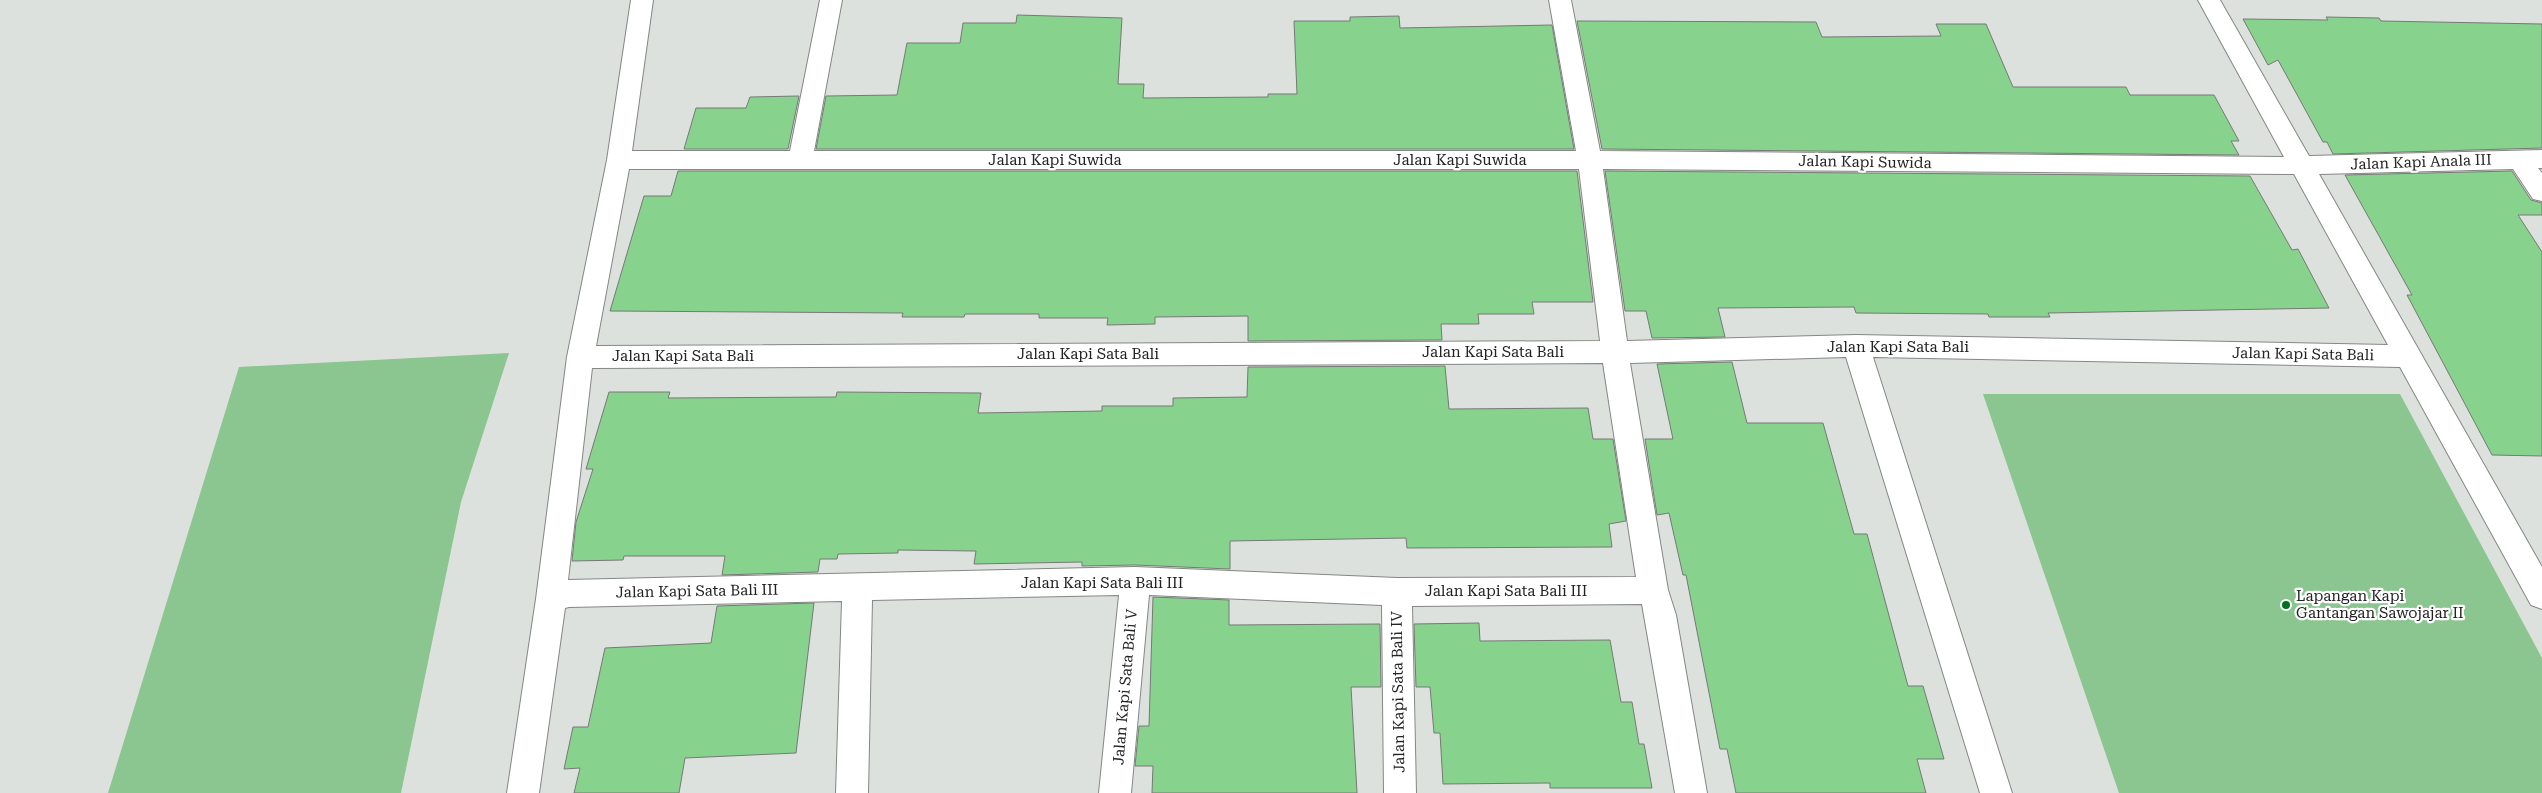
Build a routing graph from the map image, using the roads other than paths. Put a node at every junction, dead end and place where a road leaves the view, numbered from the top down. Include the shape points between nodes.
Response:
1 (642, 0) edge
2 (832, 0) edge
3 (1560, 0) edge
4 (2209, 0) edge
5 (2531, 159) edge
6 (619, 160) junction
7 (800, 160) junction
8 (1590, 160) junction
9 (2300, 165) junction
10 (2542, 192) edge
11 (1856, 346) junction
12 (1616, 352) junction
13 (2406, 356) junction
14 (580, 357) junction
15 (1135, 581) junction
16 (857, 588) junction
17 (1653, 590) junction
18 (1397, 592) junction
19 (2542, 595) edge
20 (551, 599) junction
21 (523, 793) edge
22 (852, 793) edge
23 (1115, 793) edge
24 (1400, 793) edge
25 (1691, 793) edge
26 (1996, 793) edge

1 - 6 street
2 - 7 street
3 - 8 street
4 - 9 street
5 - 9 street, Jalan Kapi Anala III
5 - 10 street
6 - 7 street, Jalan Kapi Suwida
6 - 14 street
7 - 8 street, Jalan Kapi Suwida
8 - 9 street, Jalan Kapi Suwida
8 - 12 street
9 - 13 street
11 - 12 street, Jalan Kapi Sata Bali
11 - 13 street, Jalan Kapi Sata Bali
11 - 26 street
12 - 14 street, Jalan Kapi Sata Bali
12 - 17 street
13 - 19 street
14 - 20 street
15 - 16 street, Jalan Kapi Sata Bali III
15 - 18 street, Jalan Kapi Sata Bali III
15 - 23 street, Jalan Kapi Sata Bali V
16 - 20 street, Jalan Kapi Sata Bali III via 569,593
16 - 22 street
17 - 18 street, Jalan Kapi Sata Bali III
17 - 25 street via 1661,615
18 - 24 street, Jalan Kapi Sata Bali IV
20 - 21 street

